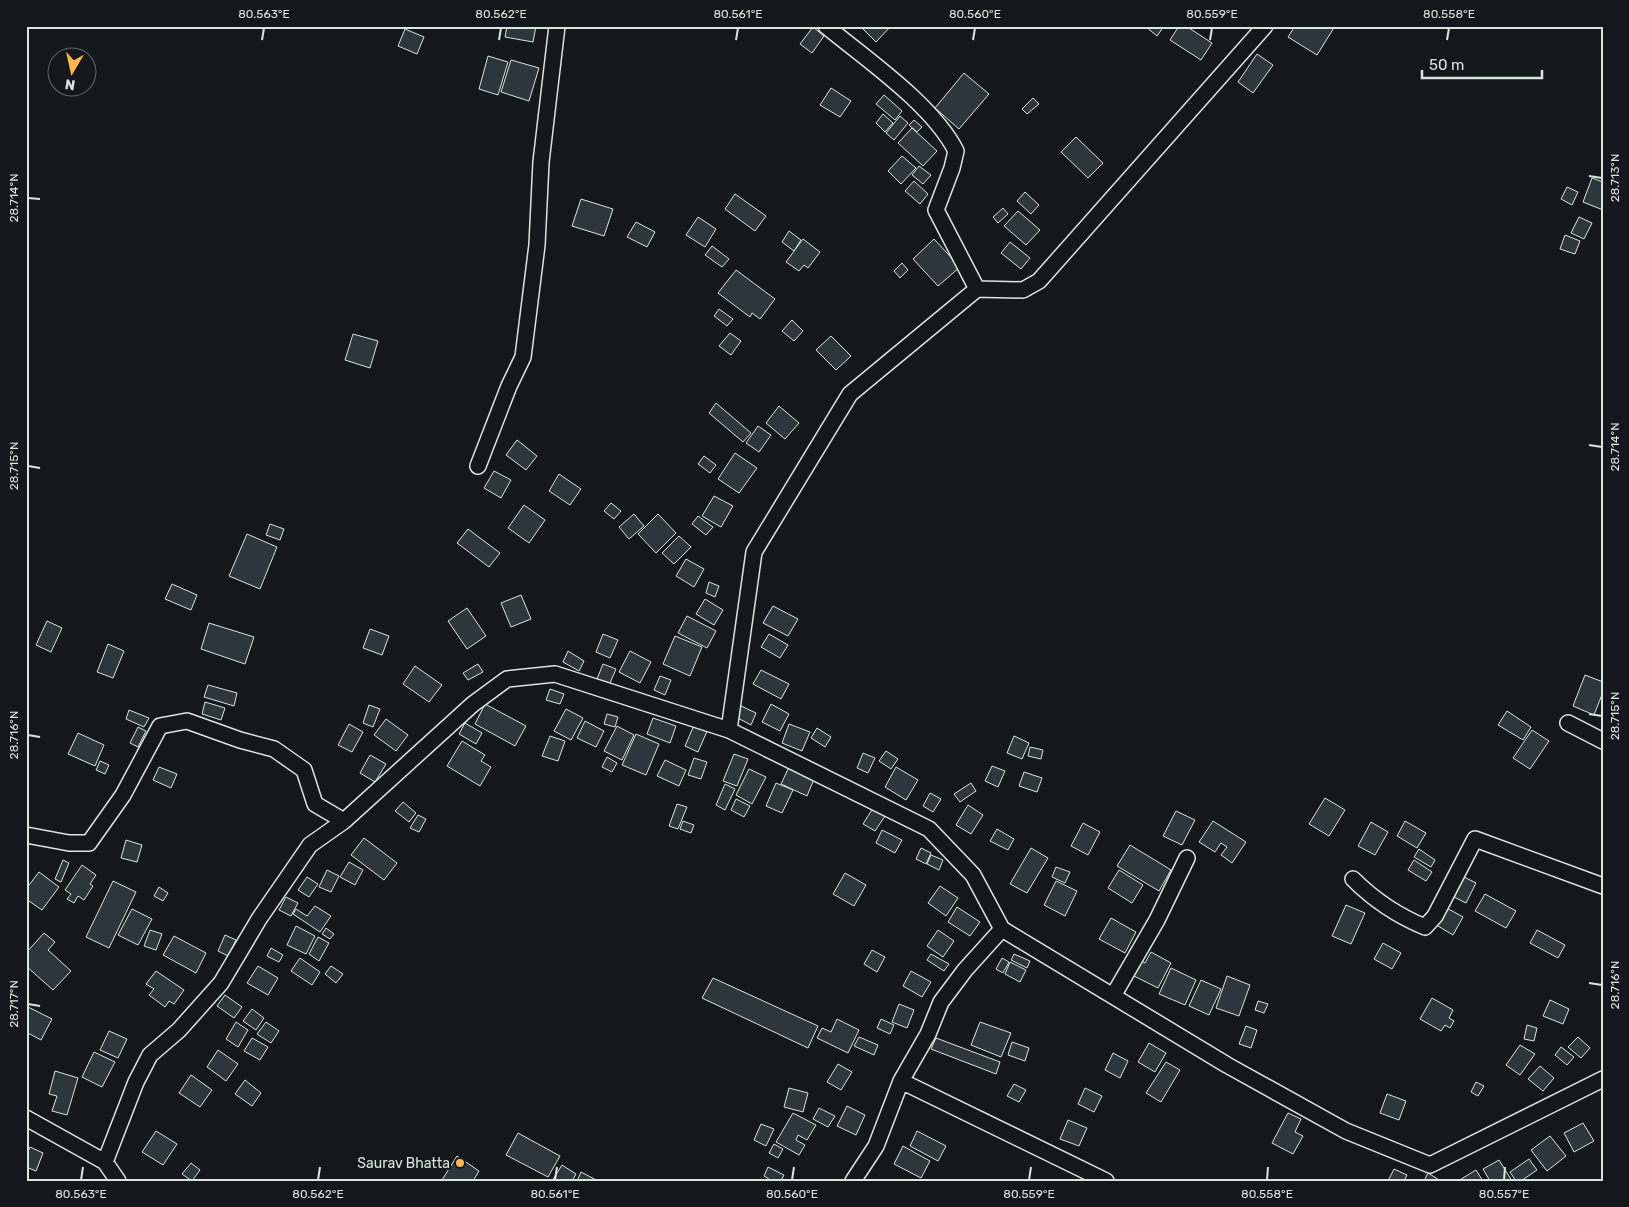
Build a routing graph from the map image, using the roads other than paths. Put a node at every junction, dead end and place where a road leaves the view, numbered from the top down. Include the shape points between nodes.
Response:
1 (556, 26) edge
2 (826, 26) edge
3 (1265, 26) edge
4 (977, 288) junction
5 (478, 466) dead end
6 (1568, 723) dead end
7 (730, 730) junction
8 (1603, 741) edge
9 (344, 821) junction
10 (26, 835) edge
11 (1187, 858) dead end
12 (1353, 879) dead end
13 (1603, 886) edge
14 (1002, 929) junction
15 (1113, 996) junction
16 (1603, 1079) edge
17 (901, 1081) junction
18 (26, 1118) edge
19 (105, 1162) junction
20 (118, 1181) edge
21 (853, 1181) edge
22 (1106, 1181) edge

1 - 5 street via 541,162 537,245 523,357
2 - 4 street via 913,98 949,136 956,151 936,210
3 - 4 street via 1038,281 1023,290
4 - 7 street via 850,394 754,552
6 - 8 street
7 - 9 street via 555,674 507,679 472,704
7 - 14 street via 929,829 973,875
9 - 10 street via 315,804 304,770 274,749 187,721 160,726 123,795 89,843 68,843
9 - 19 street via 310,844 259,919 222,983 179,1030 150,1055
11 - 15 street via 1157,920
12 - 13 street via 1404,919 1425,926 1435,916 1475,840
14 - 15 street
14 - 17 street via 941,1002 928,1034
15 - 16 street via 1227,1065 1346,1131 1430,1165
17 - 21 street via 876,1146
17 - 22 street
18 - 19 street
19 - 20 street

